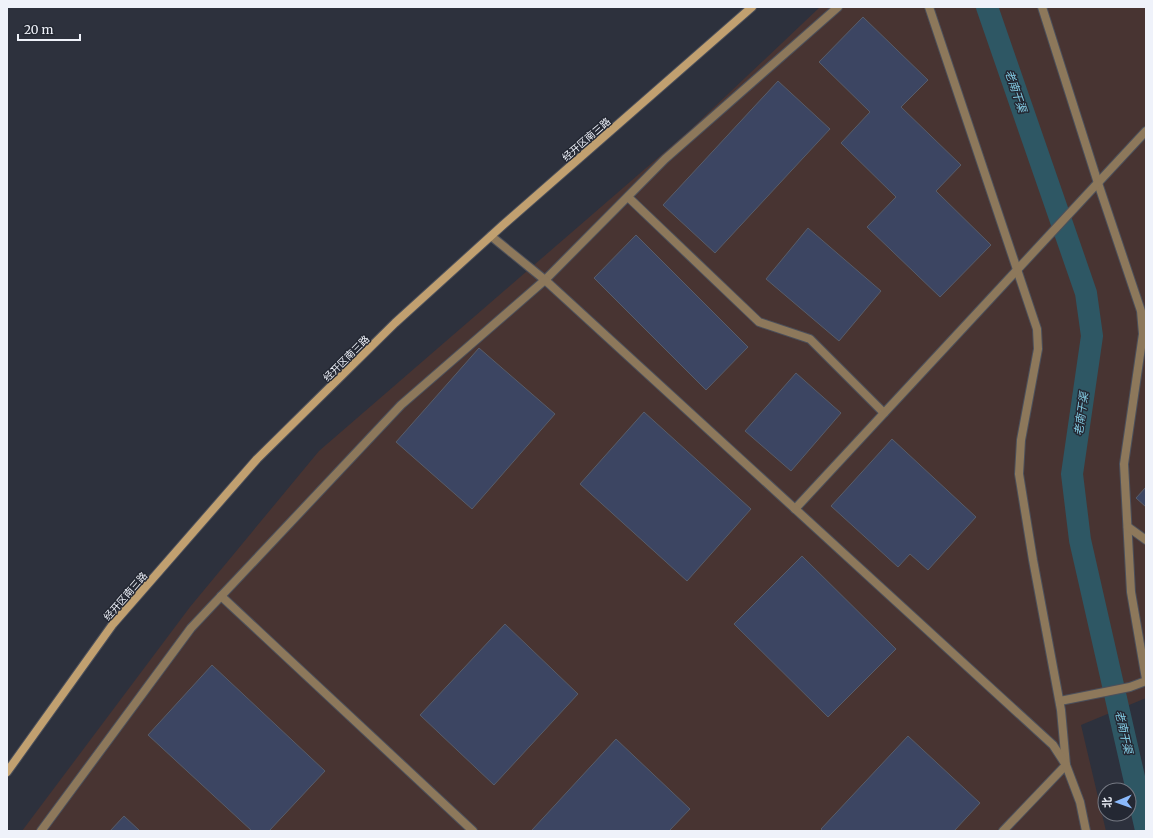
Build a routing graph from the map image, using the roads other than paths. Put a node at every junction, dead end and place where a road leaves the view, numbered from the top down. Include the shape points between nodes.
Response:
1 (752, 7) edge
2 (838, 7) edge
3 (929, 7) edge
4 (1042, 7) edge
5 (1146, 131) edge
6 (1098, 183) junction
7 (628, 197) junction
8 (491, 236) junction
9 (1017, 270) junction
10 (545, 280) junction
11 (884, 413) junction
12 (796, 509) junction
13 (1128, 527) junction
14 (1146, 540) edge
15 (221, 596) junction
16 (1146, 680) edge
17 (1060, 701) junction
18 (1066, 765) junction
19 (7, 772) edge
20 (41, 831) edge
21 (473, 831) edge
22 (1003, 831) edge
23 (1086, 831) edge

1 - 8 street, 经开区南三路
2 - 7 street via 665,160
3 - 9 street
4 - 6 street
5 - 6 street
6 - 9 street
6 - 13 street via 1141,310 1143,334 1124,464
7 - 10 street
7 - 11 street via 759,322 810,339
8 - 10 street
8 - 19 street, 经开区南三路 via 395,323 257,459 113,624
9 - 11 street
9 - 17 street via 1037,329 1038,349 1021,440 1018,474
10 - 12 street
10 - 15 street via 401,405
11 - 12 street
12 - 18 street via 1053,745
13 - 14 street
13 - 16 street via 1131,592
15 - 20 street via 191,628
15 - 21 street
16 - 17 street via 1130,687
17 - 18 street
18 - 22 street
18 - 23 street via 1080,802

